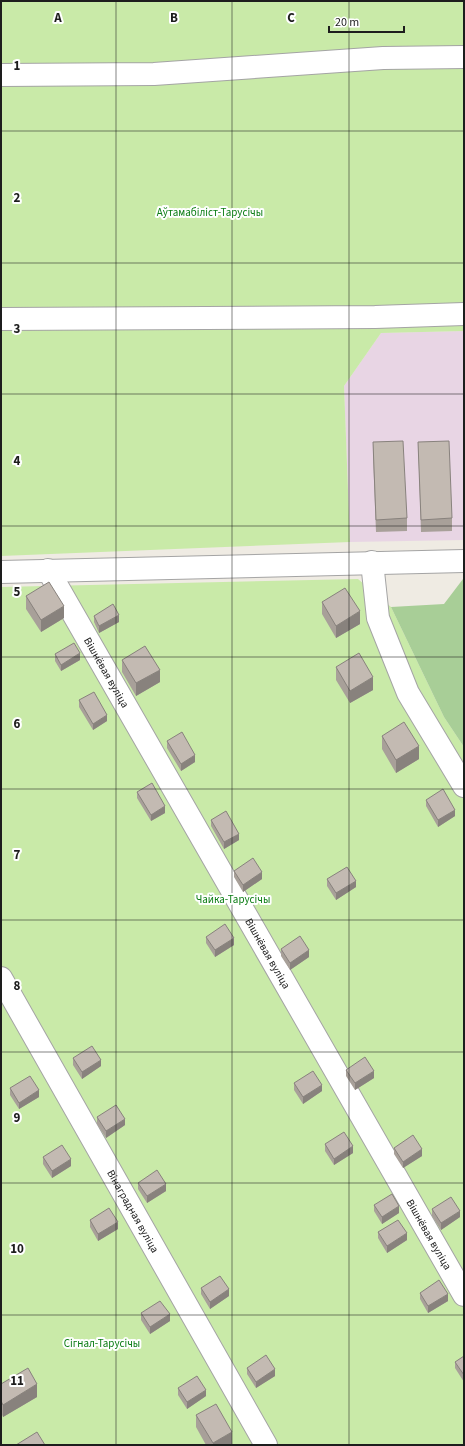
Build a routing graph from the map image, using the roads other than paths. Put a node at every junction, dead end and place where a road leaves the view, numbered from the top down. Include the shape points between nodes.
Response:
1 (464, 57) edge
2 (1, 75) edge
3 (464, 314) edge
4 (1, 319) edge
5 (464, 560) edge
6 (372, 562) junction
7 (48, 570) junction
8 (1, 572) edge
9 (464, 786) edge
10 (1, 978) edge
11 (464, 1295) edge
12 (266, 1445) edge

1 - 2 street via 383,58 154,74
3 - 4 street via 367,318
5 - 6 street
6 - 7 street
6 - 9 street via 378,618 408,693
7 - 8 street
7 - 11 street, Вішнёвая вуліца
10 - 12 street, Вінаградная вуліца

